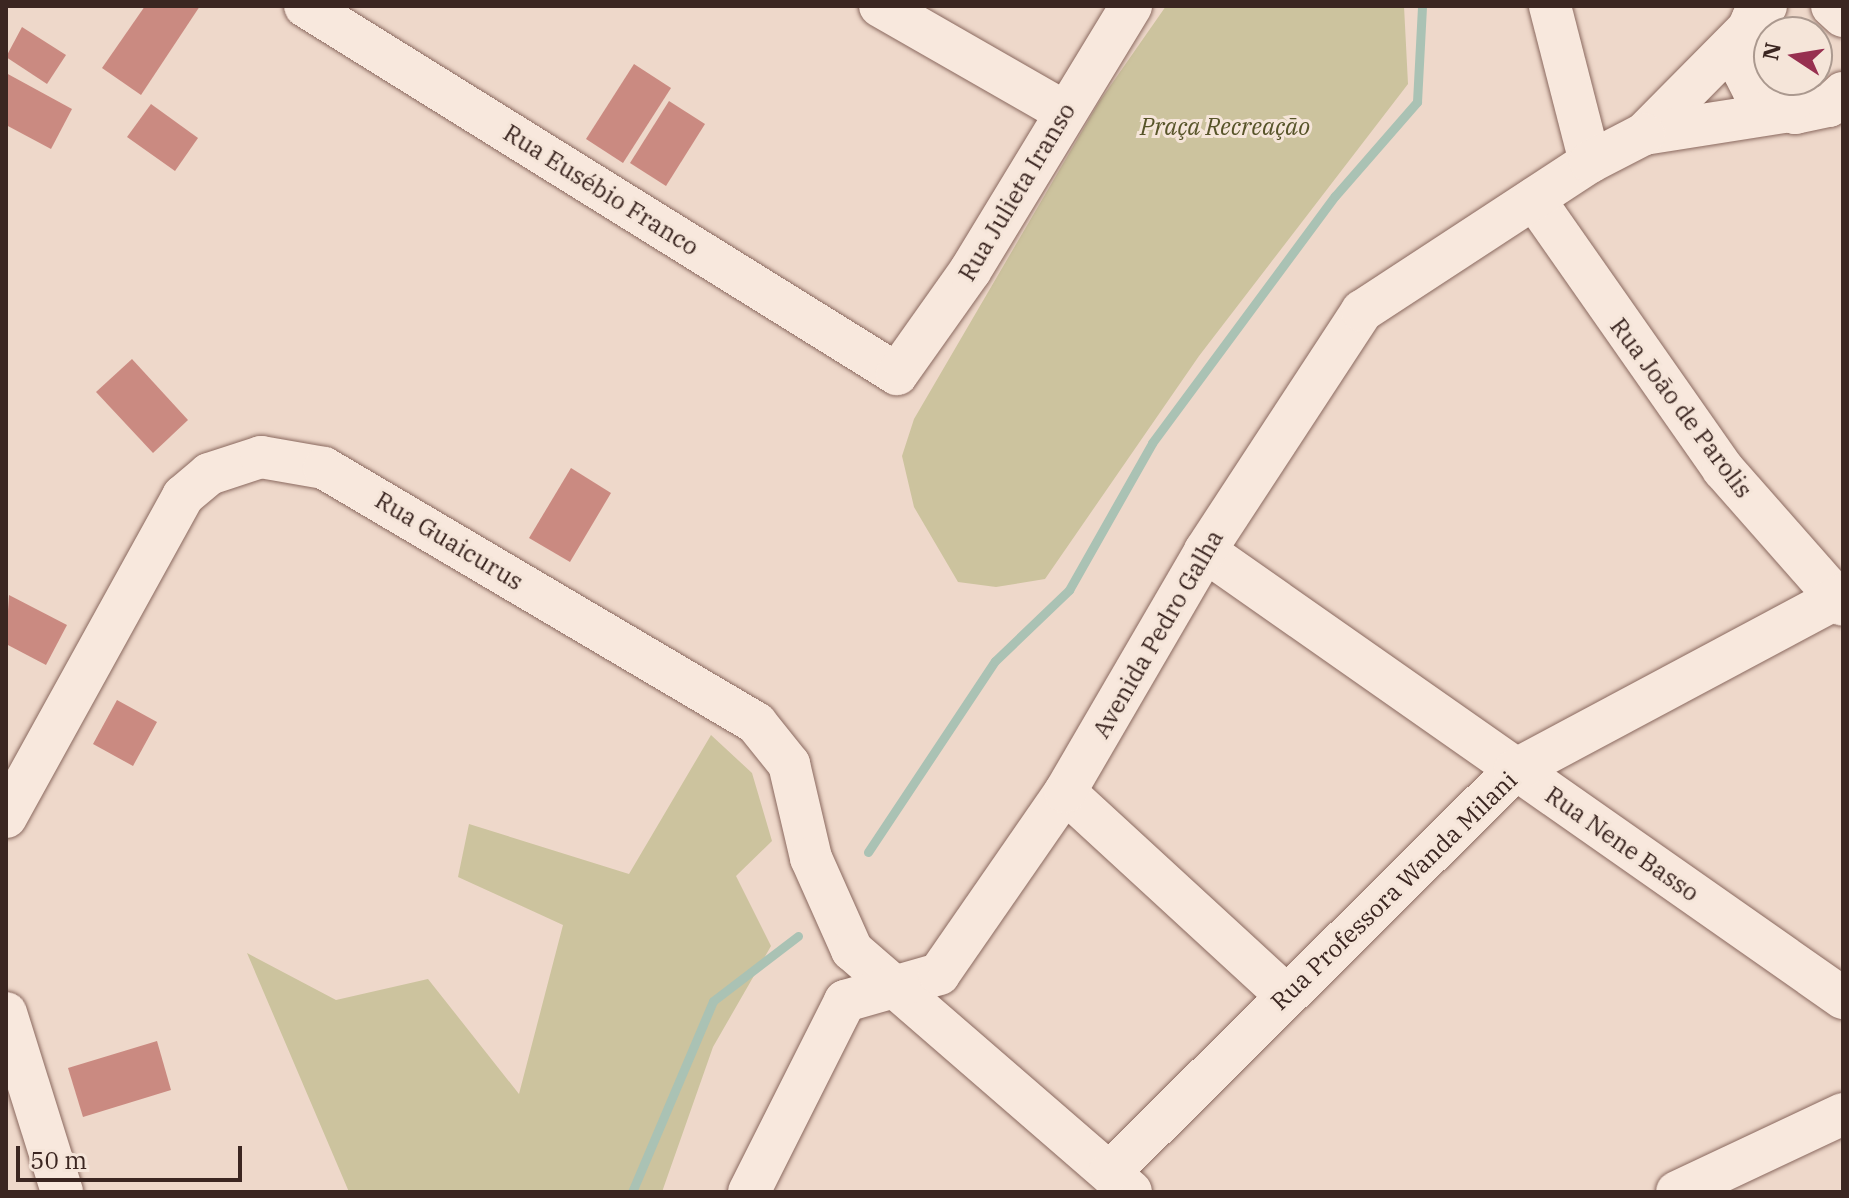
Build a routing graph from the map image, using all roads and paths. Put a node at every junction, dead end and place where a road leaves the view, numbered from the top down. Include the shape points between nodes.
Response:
1 (305, 6) edge
2 (880, 6) edge
3 (1131, 6) edge
4 (1550, 6) edge
5 (1832, 6) edge
6 (1843, 16) edge
7 (1753, 22) edge
8 (1753, 27) edge
9 (1753, 88) edge
10 (1759, 96) edge
11 (1822, 111) edge
12 (1065, 112) junction
13 (1644, 134) junction
14 (1590, 162) junction
15 (1534, 199) junction
16 (897, 374) joint
17 (1205, 551) junction
18 (1841, 600) edge
19 (1515, 770) junction
20 (1065, 792) junction
21 (6, 817) edge
22 (898, 985) junction
23 (1287, 996) junction
24 (1843, 998) edge
25 (6, 1013) edge
26 (1843, 1114) edge
27 (1120, 1182) edge
28 (62, 1192) edge
29 (749, 1192) edge
30 (1677, 1192) edge

1 - 16 street, Rua Eusébio Franco
2 - 12 street
3 - 12 street, Rua Julieta Iranso
4 - 14 street
5 - 6 street
7 - 13 street, Avenida Pedro Galha
8 - 9 street via 1741,57
10 - 11 street
11 - 13 street, Avenida Pedro Galha
12 - 16 street, Rua Julieta Iranso via 970,271
13 - 14 street, Avenida Pedro Galha
14 - 15 street, Avenida Pedro Galha
15 - 17 street, Avenida Pedro Galha via 1362,311
15 - 18 street, Rua João de Parolis via 1723,469
17 - 19 street, Rua Nene Basso
17 - 20 street, Avenida Pedro Galha
18 - 19 street, Rua Professora Wanda Milani
19 - 23 street, Rua Professora Wanda Milani
19 - 24 street, Rua Nene Basso
20 - 22 street, Avenida Pedro Galha via 939,974
20 - 23 street
21 - 22 street, Rua Guaicurus via 183,496 209,474 233,464 261,457 292,460 324,468 355,485 756,723 789,764 811,858 852,950
22 - 27 street, Rua Guaicurus
22 - 29 street, Avenida Pedro Galha via 845,1001
23 - 27 street, Rua Professora Wanda Milani
25 - 28 street
26 - 30 street

